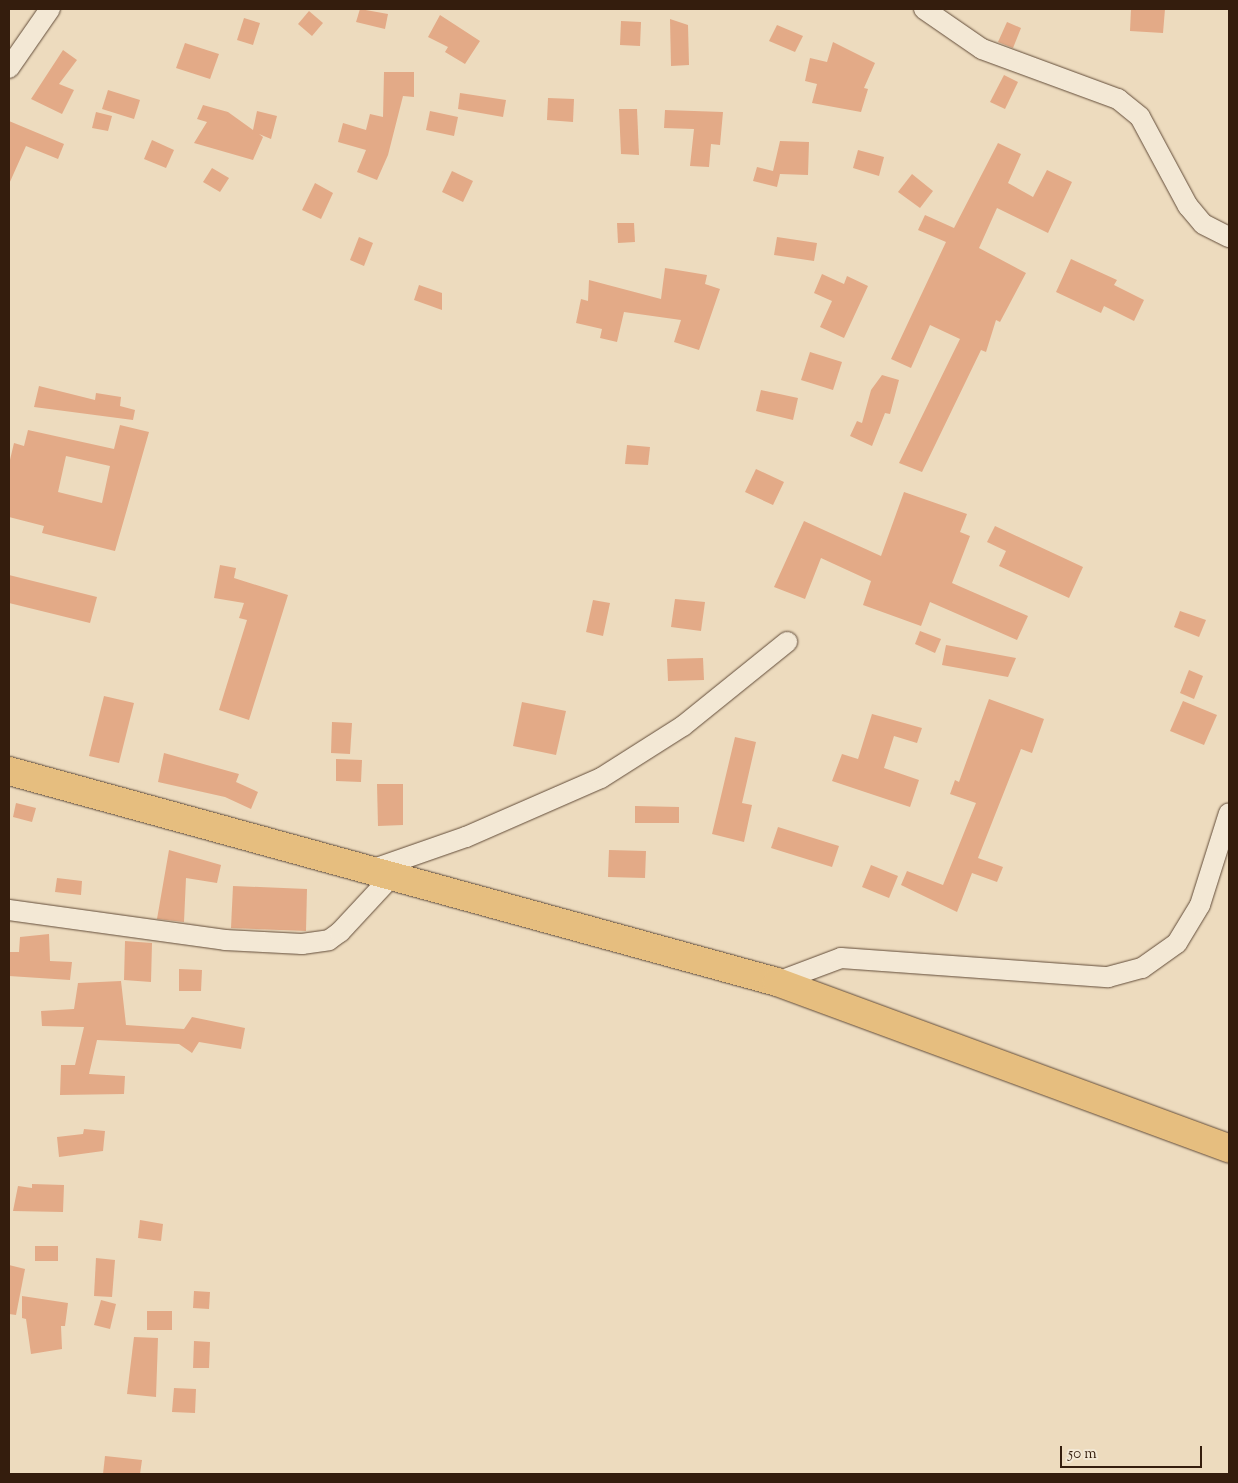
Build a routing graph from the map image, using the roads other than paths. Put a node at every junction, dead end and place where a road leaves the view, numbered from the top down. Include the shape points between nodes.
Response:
1 (50, 9) edge
2 (924, 9) edge
3 (9, 68) edge
4 (1229, 238) edge
5 (787, 642) dead end
6 (9, 772) edge
7 (1229, 814) edge
8 (381, 873) junction
9 (9, 910) edge
10 (777, 982) junction
11 (1229, 1148) edge

1 - 3 street
2 - 4 street via 982,49 1118,99 1140,117 1188,206 1203,224
5 - 8 street via 683,726 601,778
6 - 8 main road
7 - 10 street via 1200,905 1177,943 1142,968 1108,977 841,958
8 - 9 street via 334,936 302,944 225,940
8 - 10 main road
10 - 11 main road

